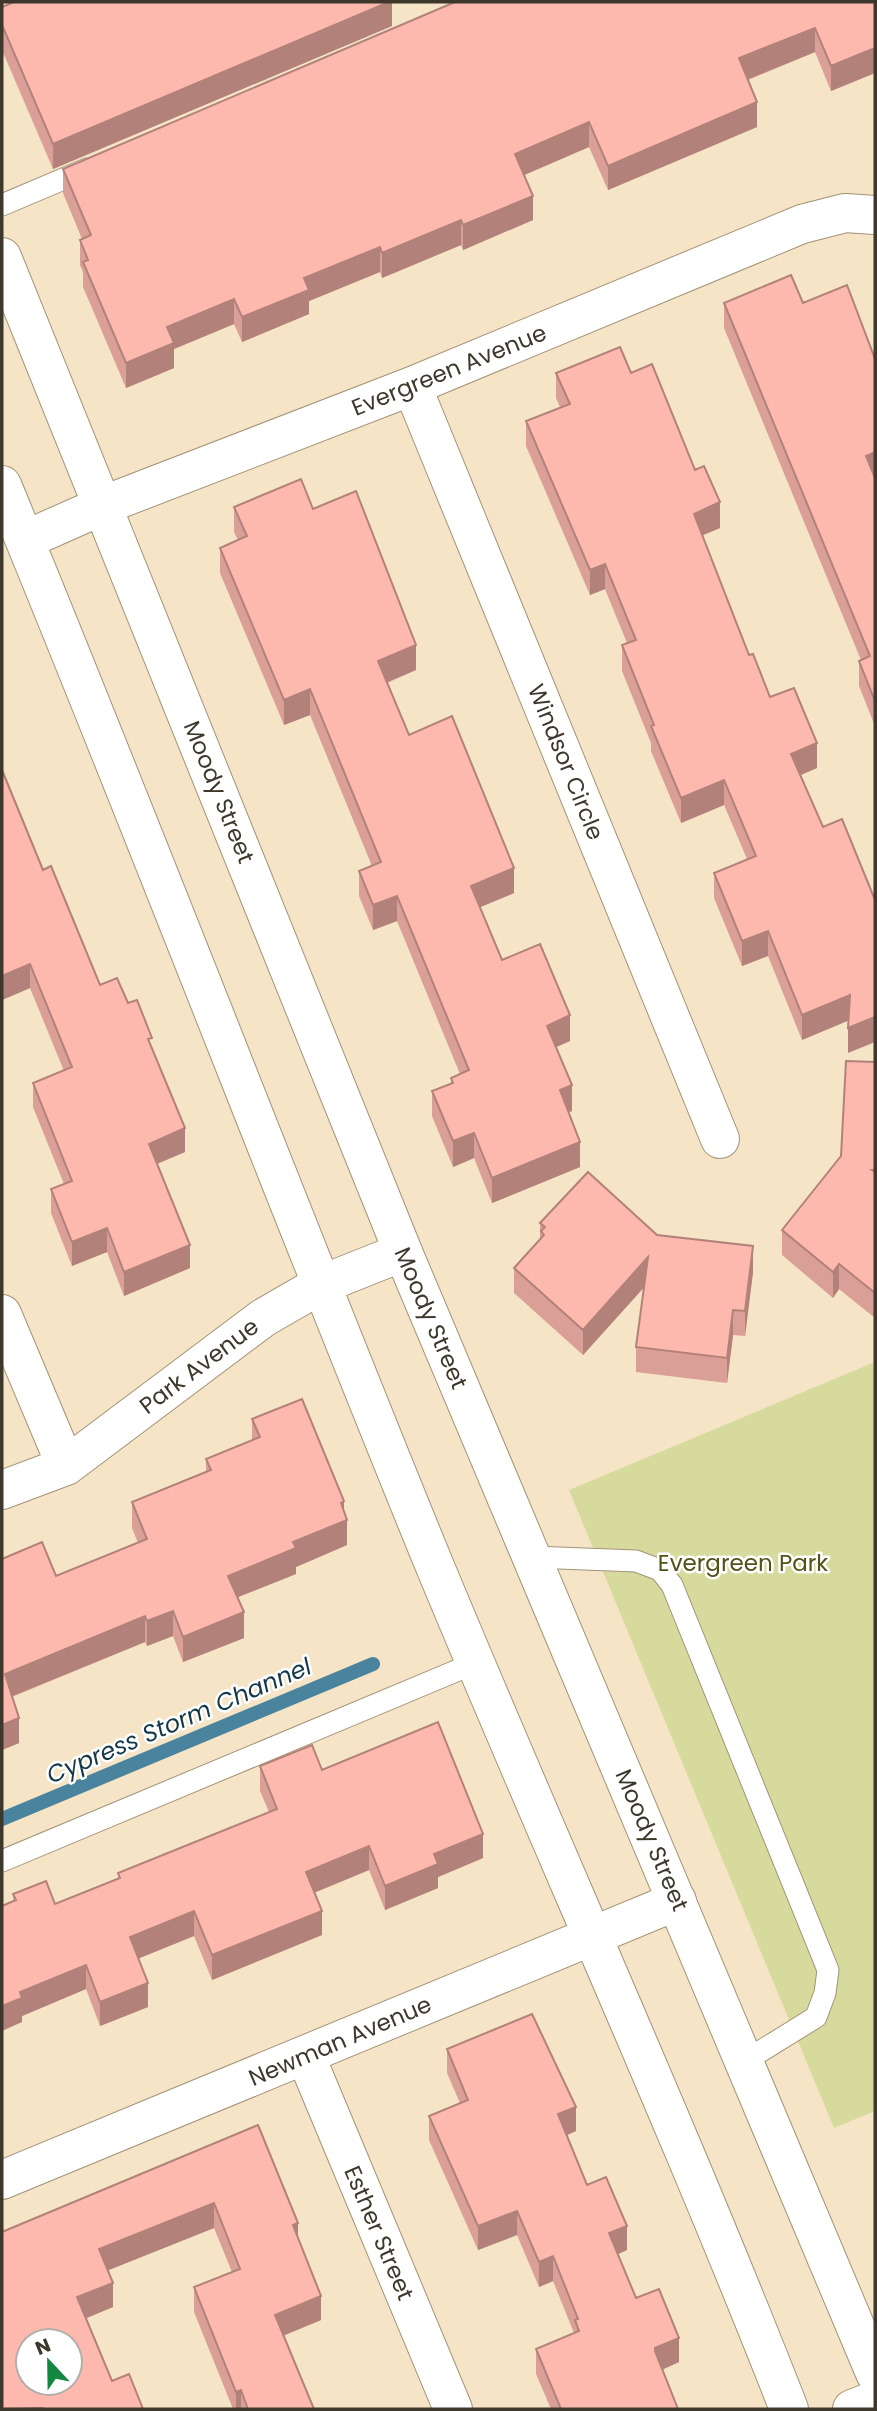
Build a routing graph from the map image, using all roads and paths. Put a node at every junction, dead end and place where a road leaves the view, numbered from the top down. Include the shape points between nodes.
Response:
1 (103, 162) edge
2 (2, 205) edge
3 (875, 215) edge
4 (2, 257) edge
5 (412, 386) junction
6 (2, 485) edge
7 (104, 505) junction
8 (24, 540) junction
9 (720, 1139) dead end
10 (403, 1252) junction
11 (320, 1285) junction
12 (2, 1314) edge
13 (66, 1466) junction
14 (2, 1490) edge
15 (533, 1557) junction
16 (475, 1663) junction
17 (2, 1861) edge
18 (677, 1901) junction
19 (593, 1935) junction
20 (306, 2057) junction
21 (745, 2062) junction
22 (2, 2180) edge
23 (875, 2373) edge
24 (875, 2400) edge
25 (453, 2409) edge
26 (789, 2409) edge
27 (852, 2409) edge

1 - 2 lane
3 - 5 main road, Evergreen Avenue via 845,213 813,220
4 - 7 main road, Moody Street
5 - 7 main road, Evergreen Avenue
5 - 9 main road, Windsor Circle
6 - 8 main road
7 - 8 main road, Evergreen Avenue
7 - 10 main road, Moody Street
8 - 11 main road
10 - 11 main road, Park Avenue
10 - 15 main road, Moody Street
11 - 13 main road, Park Avenue via 263,1318
11 - 16 main road
12 - 13 main road
13 - 14 main road, Park Avenue
15 - 18 main road, Moody Street
15 - 21 lane via 636,1561 660,1570 672,1585 828,1970 816,2017
16 - 17 lane
16 - 19 main road
18 - 19 main road, Newman Avenue
18 - 21 main road, Moody Street
19 - 20 main road, Newman Avenue
19 - 26 main road via 716,2222
20 - 22 main road, Newman Avenue
20 - 25 main road, Esther Street
21 - 23 main road, Moody Street
24 - 27 main road

